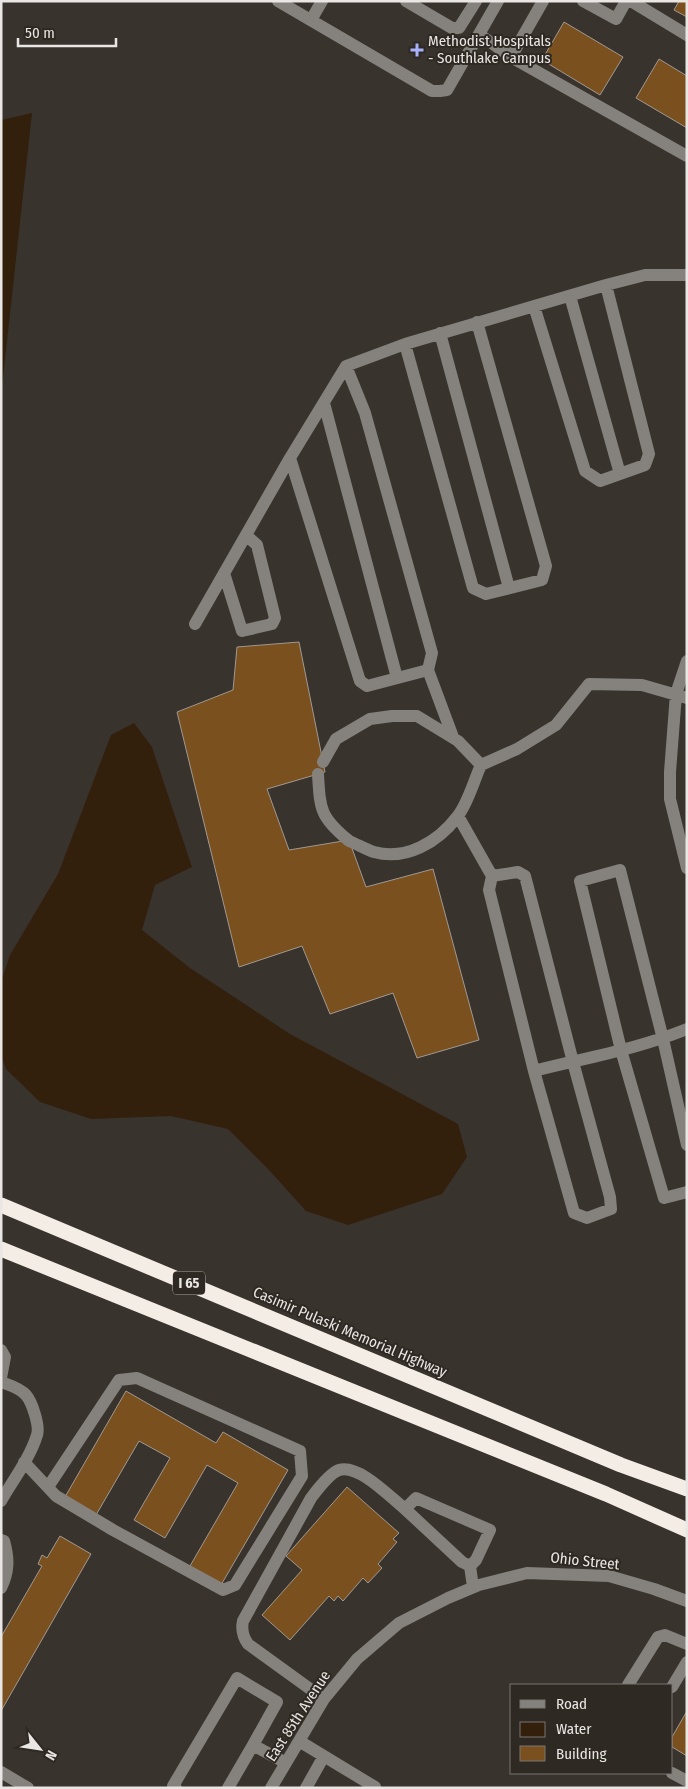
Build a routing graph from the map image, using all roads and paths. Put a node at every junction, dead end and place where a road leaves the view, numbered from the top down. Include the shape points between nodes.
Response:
1 (278, 1) edge
2 (322, 1) edge
3 (406, 1) edge
4 (476, 1) edge
5 (498, 1) edge
6 (543, 1) edge
7 (583, 1) edge
8 (626, 1) edge
9 (631, 1) edge
10 (311, 20) junction
11 (479, 34) junction
12 (687, 35) edge
13 (511, 56) junction
14 (687, 156) edge
15 (687, 275) edge
16 (606, 285) junction
17 (570, 296) junction
18 (534, 306) junction
19 (477, 322) junction
20 (440, 333) junction
21 (406, 344) junction
22 (346, 366) junction
23 (324, 403) junction
24 (290, 458) junction
25 (620, 474) junction
26 (246, 535) junction
27 (224, 573) junction
28 (510, 588) junction
29 (195, 624) dead end
30 (687, 661) edge
31 (428, 670) junction
32 (397, 678) junction
33 (681, 696) edge
34 (453, 737) junction
35 (323, 762) dead end
36 (481, 765) junction
37 (318, 774) dead end
38 (458, 816) junction
39 (687, 868) edge
40 (492, 876) junction
41 (687, 1029) edge
42 (663, 1039) junction
43 (620, 1050) junction
44 (573, 1062) junction
45 (534, 1071) junction
46 (687, 1146) edge
47 (687, 1192) edge
48 (1, 1205) edge
49 (1, 1249) edge
50 (1, 1350) edge
51 (1, 1378) edge
52 (1, 1382) edge
53 (24, 1462) junction
54 (48, 1488) junction
55 (687, 1489) edge
56 (1, 1501) edge
57 (405, 1508) junction
58 (687, 1530) edge
59 (1, 1540) edge
60 (470, 1566) junction
61 (476, 1586) junction
62 (1, 1588) edge
63 (687, 1601) edge
64 (687, 1644) edge
65 (687, 1662) edge
66 (629, 1684) edge
67 (673, 1685) edge
68 (324, 1700) junction
69 (299, 1741) junction
70 (252, 1745) junction
71 (324, 1756) junction
72 (286, 1763) junction
73 (1, 1772) edge
74 (673, 1773) edge
75 (687, 1781) edge
76 (375, 1787) edge
77 (28, 1788) edge
78 (176, 1788) edge
79 (228, 1788) edge
80 (271, 1788) edge
81 (306, 1788) edge

1 - 10 street
2 - 10 street
3 - 4 street via 452,28 459,28
5 - 11 street
6 - 13 street
7 - 8 street via 616,19
9 - 12 street
10 - 11 street via 432,91 440,92 447,90
11 - 13 street
13 - 14 street
15 - 16 street via 645,275
16 - 17 street
16 - 25 street via 649,454 645,465
17 - 18 street
17 - 25 street
18 - 19 street
18 - 25 street via 585,471 600,481
19 - 20 street
19 - 28 street via 546,566 542,580
20 - 21 street
20 - 28 street
21 - 22 street
21 - 28 street via 473,588 486,594
22 - 23 street
22 - 31 street via 365,413 432,653
23 - 24 street
23 - 32 street
24 - 26 street
24 - 32 street via 360,681 367,686
26 - 27 street
26 - 27 street via 257,545 275,618 272,624 242,631
27 - 29 street
30 - 33 street
31 - 32 street
31 - 34 street
33 - 36 street via 642,685 589,684 556,725 517,749
33 - 39 street via 670,772 670,799
34 - 35 street via 418,716 370,719 336,739
34 - 36 street
36 - 38 street
37 - 38 street via 319,804 331,826 348,840 374,852 399,854 422,847 443,833
38 - 40 street
40 - 44 street via 518,872 526,876
40 - 45 street via 488,890
41 - 42 street
42 - 43 street
42 - 43 street via 620,870 580,881
42 - 46 street
43 - 44 street
43 - 47 street via 664,1198
44 - 45 street
44 - 45 street via 610,1197 611,1209 587,1218 574,1213
48 - 55 highway, Casimir Pulaski Memorial Highway / I 65 via 621,1465
49 - 58 highway via 606,1494
50 - 51 street via 5,1357
52 - 53 street via 25,1394 36,1416 38,1433
53 - 54 street
53 - 56 street
54 - 54 street via 113,1530 223,1590 235,1584 302,1476 300,1451 137,1378 118,1380
57 - 60 street
57 - 60 street via 416,1498 490,1530
57 - 68 street via 361,1474 336,1471 311,1498 243,1621 244,1638 248,1644
59 - 62 street via 8,1555 7,1576
60 - 61 street
61 - 63 street, Ohio Street via 528,1573 609,1576
61 - 68 street, East 85th Avenue via 400,1623 357,1659
64 - 66 street via 665,1634 658,1637
65 - 67 street
68 - 69 street, East 85th Avenue
69 - 71 street
69 - 72 street, East 85th Avenue
70 - 72 street
70 - 78 street via 277,1702 237,1678 173,1786
70 - 79 street
71 - 76 street
71 - 81 street
72 - 80 street, East 85th Avenue
73 - 77 street
74 - 75 street

